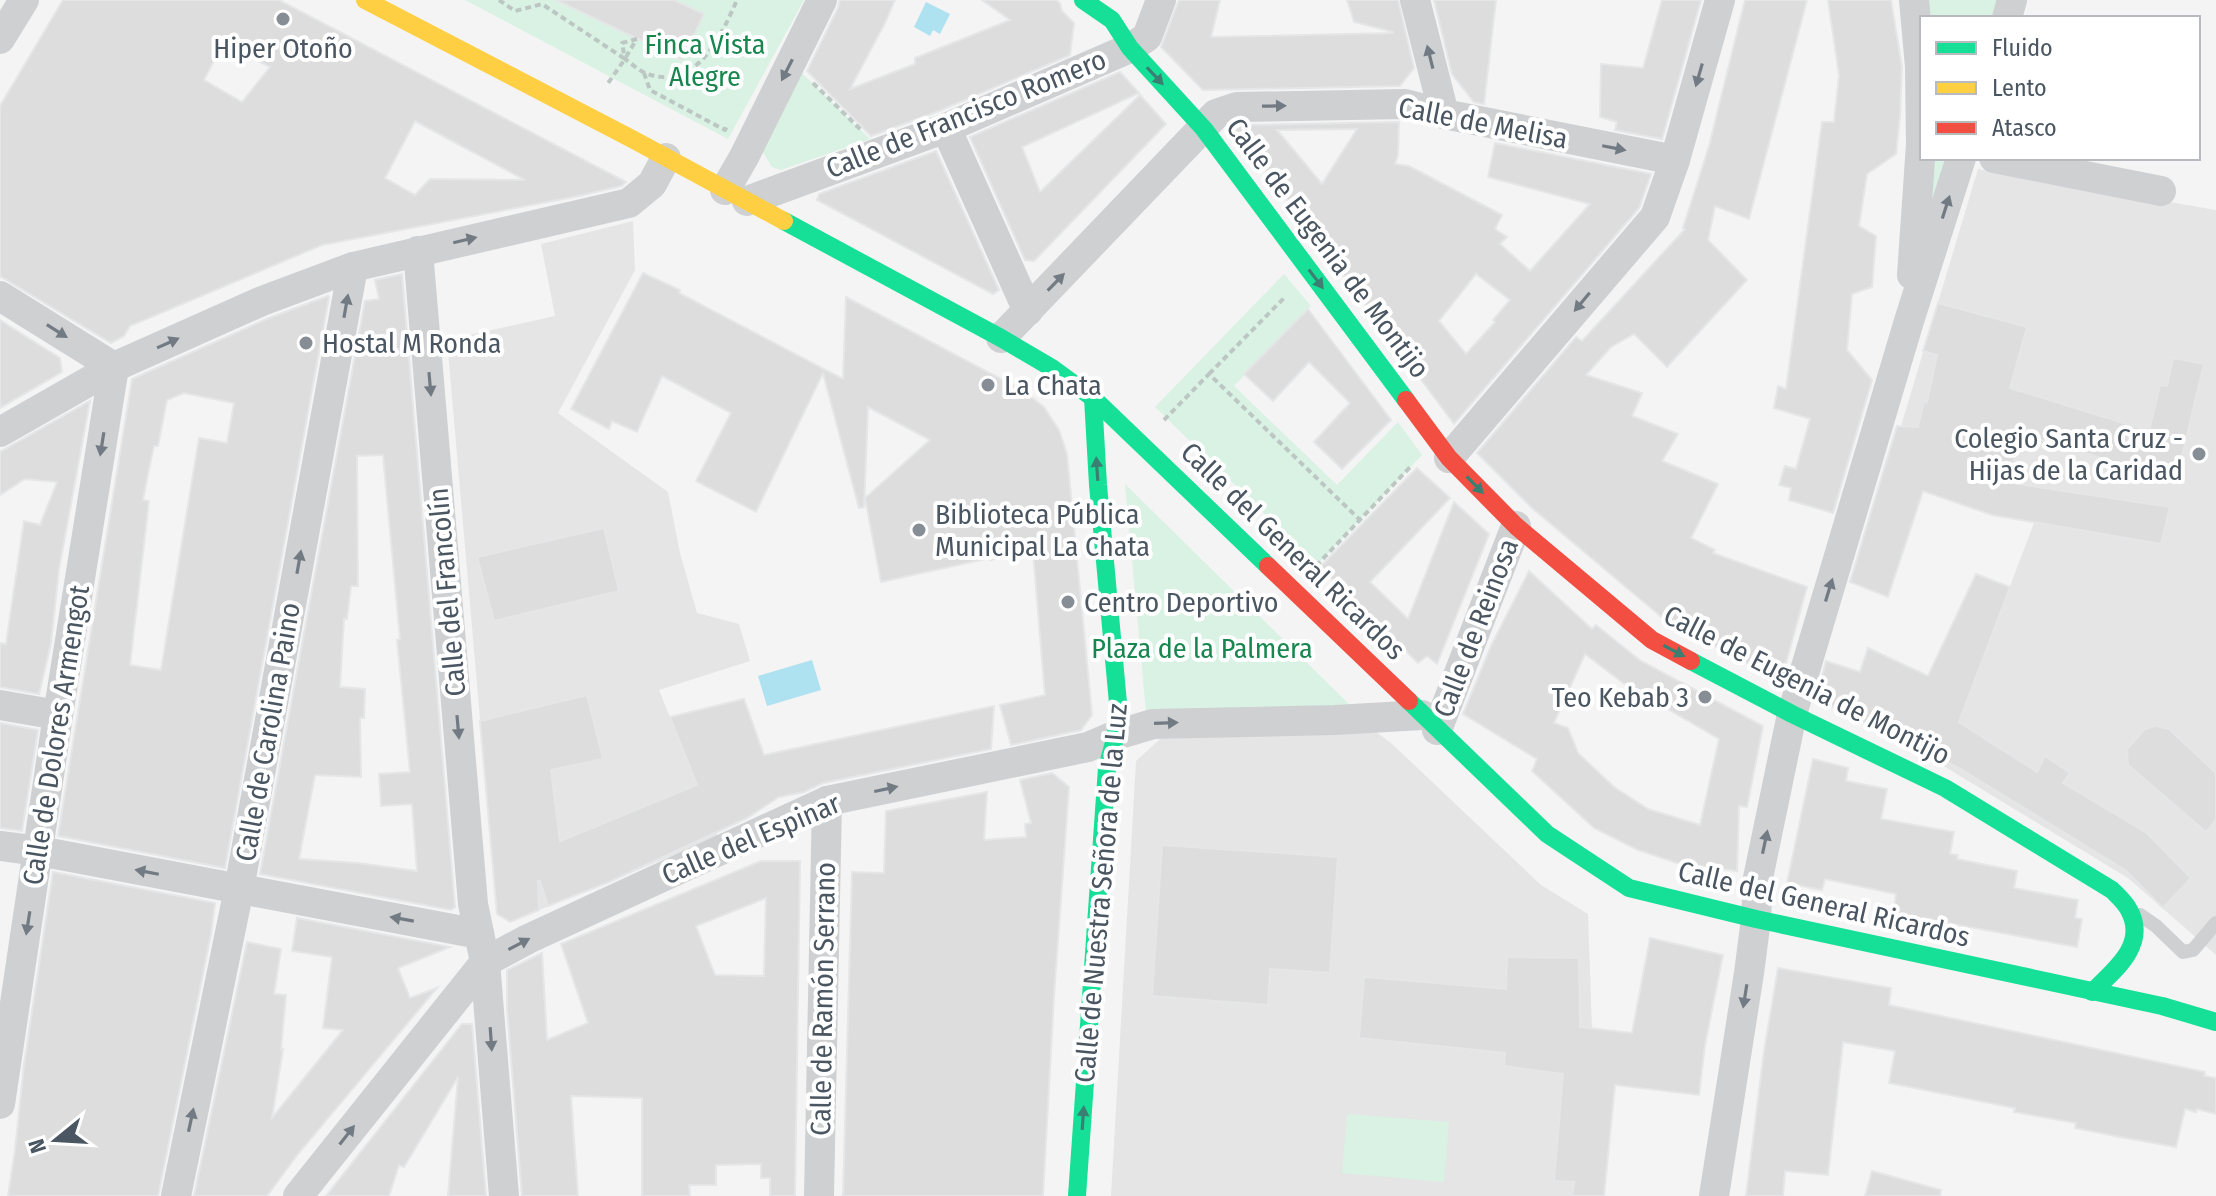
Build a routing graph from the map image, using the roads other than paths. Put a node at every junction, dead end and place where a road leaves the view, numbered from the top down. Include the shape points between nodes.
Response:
1 (24, 0) edge
2 (365, 0) edge
3 (822, 0) edge
4 (1083, 0) edge
5 (1161, 0) edge
6 (1415, 0) edge
7 (1720, 0) edge
8 (1914, 0) edge
9 (0, 39) edge
10 (1130, 48) junction
11 (1920, 67) edge
12 (1444, 114) junction
13 (946, 128) junction
14 (1204, 129) junction
15 (666, 158) junction
16 (1920, 159) edge
17 (1675, 160) junction
18 (1960, 160) edge
19 (2004, 160) edge
20 (2161, 191) dead end
21 (736, 196) junction
22 (418, 251) junction
23 (353, 267) junction
24 (0, 296) edge
25 (1028, 311) junction
26 (1909, 321) junction
27 (1001, 338) junction
28 (114, 367) junction
29 (1093, 398) junction
30 (0, 432) edge
31 (1435, 457) junction
32 (1516, 526) junction
33 (0, 705) edge
34 (1792, 714) junction
35 (58, 715) junction
36 (1429, 722) junction
37 (1116, 735) junction
38 (827, 801) junction
39 (0, 846) edge
40 (39, 851) junction
41 (239, 889) junction
42 (2129, 909) junction
43 (1756, 919) junction
44 (2216, 923) edge
45 (482, 948) junction
46 (2092, 992) junction
47 (2216, 1022) edge
48 (0, 1104) edge
49 (176, 1196) edge
50 (298, 1196) edge
51 (504, 1196) edge
52 (819, 1196) edge
53 (1077, 1196) edge
54 (1714, 1196) edge

1 - 9 street
2 - 15 street, Calle del General Ricardos
3 -> 21 street via 744,157
4 - 10 street, Calle de Eugenia de Montijo via 1112,20
5 - 10 street, Calle de Francisco Romero via 1147,37
12 -> 6 street
7 -> 17 street
8 - 11 street
10 - 13 street, Calle de Francisco Romero
10 -> 14 street, Calle de Eugenia de Montijo
14 -> 12 street, Calle de Melisa via 1216,114 1237,107 1405,104
12 -> 17 street, Calle de Melisa
13 - 21 street, Calle de Francisco Romero
13 - 25 street
25 -> 14 street, Calle de Melisa
14 -> 31 street, Calle de Eugenia de Montijo
15 - 21 street, Calle del General Ricardos
22 -> 15 street via 629,203 652,184
16 - 26 street
17 -> 31 street via 1655,217
26 -> 18 street
19 - 20 street
21 - 27 street, Calle del General Ricardos
22 - 23 street
22 -> 45 street, Calle del Francolín via 473,904
28 -> 23 street
41 -> 23 street, Calle de Carolina Paino
24 -> 28 street
25 - 27 street, Calle de Melisa
34 -> 26 street
27 - 29 street, Calle del General Ricardos
28 - 30 street
28 -> 35 street, Calle de Dolores Armengot
29 - 36 street, Calle del General Ricardos
37 -> 29 street, Calle de Nuestra Señora de la Luz via 1118,703
31 -> 32 street, Calle de Eugenia de Montijo
32 -> 34 street, Calle de Eugenia de Montijo via 1652,640
32 - 36 street, Calle de Reinosa
33 - 35 street
34 - 42 street, Calle de Eugenia de Montijo via 1945,788 2112,890
43 -> 34 street via 1758,878
35 - 40 street, Calle de Dolores Armengot
37 -> 36 street, Calle del Espinar via 1153,724
36 - 43 street, Calle del General Ricardos via 1547,834 1629,888
38 -> 37 street, Calle del Espinar via 1088,747
53 -> 37 street, Calle de Nuestra Señora de la Luz via 1107,768
45 -> 38 street, Calle del Espinar via 528,939
38 - 52 street, Calle de Ramón Serrano
39 - 40 street
41 -> 40 street
40 -> 48 street, Calle de Dolores Armengot
45 -> 41 street
49 -> 41 street, Calle de Carolina Paino
42 - 44 lane via 2183,952 2193,950
42 - 46 street via 2136,933 2131,952
43 - 46 street, Calle del General Ricardos
43 -> 54 street
50 -> 45 street, Calle del Espinar
45 -> 51 street, Calle del Francolín
46 - 47 street, Calle del General Ricardos

